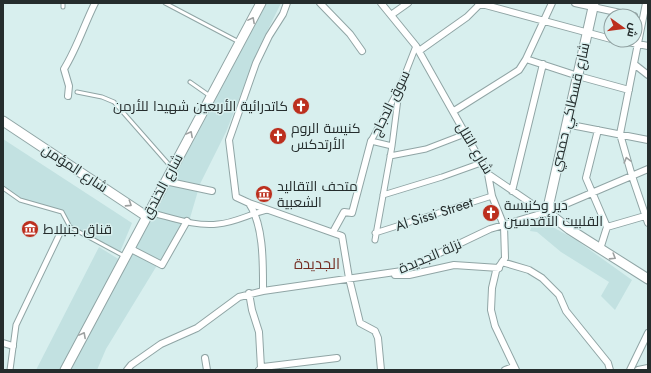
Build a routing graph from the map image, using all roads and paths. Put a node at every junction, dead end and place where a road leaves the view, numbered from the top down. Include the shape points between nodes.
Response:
1 (95, 3) edge
2 (165, 3) edge
3 (261, 3) edge
4 (287, 3) edge
5 (320, 3) edge
6 (381, 3) edge
7 (408, 3) edge
8 (480, 3) edge
9 (552, 3) edge
10 (575, 3) edge
11 (646, 3) edge
12 (594, 5) edge
13 (605, 8) edge
14 (391, 15) junction
15 (643, 18) edge
16 (544, 22) junction
17 (587, 34) junction
18 (603, 37) edge
19 (241, 43) junction
20 (417, 48) junction
21 (636, 48) edge
22 (362, 51) dead end
23 (526, 59) junction
24 (543, 64) junction
25 (634, 64) junction
26 (648, 75) edge
27 (578, 76) junction
28 (190, 82) dead end
29 (400, 87) junction
30 (629, 90) junction
31 (77, 92) dead end
32 (68, 96) dead end
33 (211, 96) junction
34 (454, 111) junction
35 (4, 124) edge
36 (566, 124) junction
37 (598, 130) junction
38 (466, 134) junction
39 (620, 134) junction
40 (648, 140) edge
41 (371, 141) junction
42 (392, 146) junction
43 (390, 156) junction
44 (481, 162) junction
45 (172, 168) junction
46 (648, 169) edge
47 (488, 174) junction
48 (632, 176) junction
49 (165, 181) junction
50 (3, 188) edge
51 (212, 191) dead end
52 (512, 191) junction
53 (592, 192) junction
54 (383, 195) junction
55 (492, 196) junction
56 (249, 203) junction
57 (645, 207) edge
58 (270, 209) junction
59 (255, 212) junction
60 (547, 212) junction
61 (147, 214) junction
62 (645, 216) junction
63 (187, 221) junction
64 (648, 223) edge
65 (504, 226) junction
66 (607, 227) junction
67 (62, 229) dead end
68 (333, 232) junction
69 (375, 233) junction
70 (375, 240) dead end
71 (600, 249) junction
72 (127, 252) junction
73 (500, 265) junction
74 (388, 273) junction
75 (349, 278) junction
76 (647, 278) edge
77 (263, 291) junction
78 (249, 293) junction
79 (648, 332) edge
80 (3, 343) edge
81 (13, 346) junction
82 (205, 358) dead end
83 (337, 358) dead end
84 (648, 368) edge
85 (260, 369) edge
86 (515, 369) edge
87 (10, 370) edge
88 (65, 370) edge
89 (128, 370) edge
90 (207, 370) edge
91 (381, 370) edge
92 (505, 370) edge
93 (610, 370) edge
94 (630, 370) edge
95 (638, 370) edge

1 - 32 street via 64,69 69,86
2 - 19 lane
19 -> 3 main road, شارع الخندق
4 - 56 street via 256,63 229,140 236,197
5 - 22 street via 350,34
6 - 14 street, شارع التلل
7 - 14 street
8 - 16 street
8 - 20 street via 467,17
9 - 16 street
10 - 12 street
11 - 15 street
12 - 13 street
12 - 17 main road, شارع قسطاكي حمصي
14 - 20 street, شارع التلل
16 - 17 street
16 - 23 street
17 - 18 street
17 - 27 main road, شارع قسطاكي حمصي
19 - 33 main road, شارع الخندق
20 - 29 street, سوق الدجاج
20 - 34 street, شارع التلل
21 - 25 street
23 - 24 street
23 - 34 street via 519,70
24 - 27 street
24 - 52 street
25 - 26 street
25 - 30 street
27 - 30 street
27 - 36 main road, شارع قسطاكي حمصي
28 - 33 lane
29 - 41 street, سوق الدجاج
29 - 42 street
30 - 39 street
31 - 45 lane via 114,102
45 -> 33 main road, شارع الخندق
34 - 38 street, شارع التلل
35 -> 61 main road, شارع المؤمن
36 - 37 street
36 - 60 main road, شارع قسطاكي حمصي
37 - 39 street
37 - 53 street via 586,178
38 - 43 street via 426,149
38 - 44 street, شارع التلل
39 - 40 street
48 -> 39 street
41 - 42 street, سوق الدجاج
41 - 68 street via 352,213 344,212
42 - 43 street, سوق الدجاج
43 - 54 street, سوق الدجاج
44 - 47 street, شارع التلل
44 - 54 street
45 - 49 main road, شارع الخندق
46 - 48 street, نزلة الجديدة
47 - 52 street, شارع التلل
47 - 55 street
48 - 53 street, نزلة الجديدة
48 - 57 street
49 - 51 street
49 - 61 main road, شارع الخندق
50 - 72 lane via 20,200 62,212 70,227
52 - 60 street, شارع التلل
53 - 60 street, نزلة الجديدة
53 - 66 street
54 - 69 street, سوق الدجاج
55 - 65 street
55 - 69 street, Al Sissi Street
56 - 58 street
56 - 59 street
57 - 62 street
58 - 59 street
58 - 68 street
59 - 63 street via 217,224
59 - 77 street via 262,255
60 - 65 street, نزلة الجديدة
60 - 71 main road, شارع التلل
61 - 63 street
61 - 72 main road, شارع الخندق
62 - 64 street
62 - 66 street
63 - 72 street via 162,265
65 - 73 street via 505,258
65 - 74 street, نزلة الجديدة via 490,229 402,271
66 - 71 street
67 - 81 street via 16,325
68 - 75 street via 342,236
69 - 70 street, سوق الدجاج
71 -> 76 main road, شارع التلل
88 -> 72 main road, شارع الخندق
73 - 74 street via 454,265 409,275
73 - 86 street via 492,288 491,310 494,326
73 - 93 street via 528,270 542,278 559,295 566,311 608,363
74 - 75 street, نزلة الجديدة
75 - 77 street, نزلة الجديدة
75 - 91 street via 360,323 375,331 378,338
77 - 78 street, نزلة الجديدة
78 - 85 street via 259,332
78 - 89 street, نزلة الجديدة via 239,297 197,328 161,344 131,364
79 - 94 street
80 - 81 street
81 - 87 street
82 - 90 street
83 - 85 street
84 - 95 street
86 - 92 street

